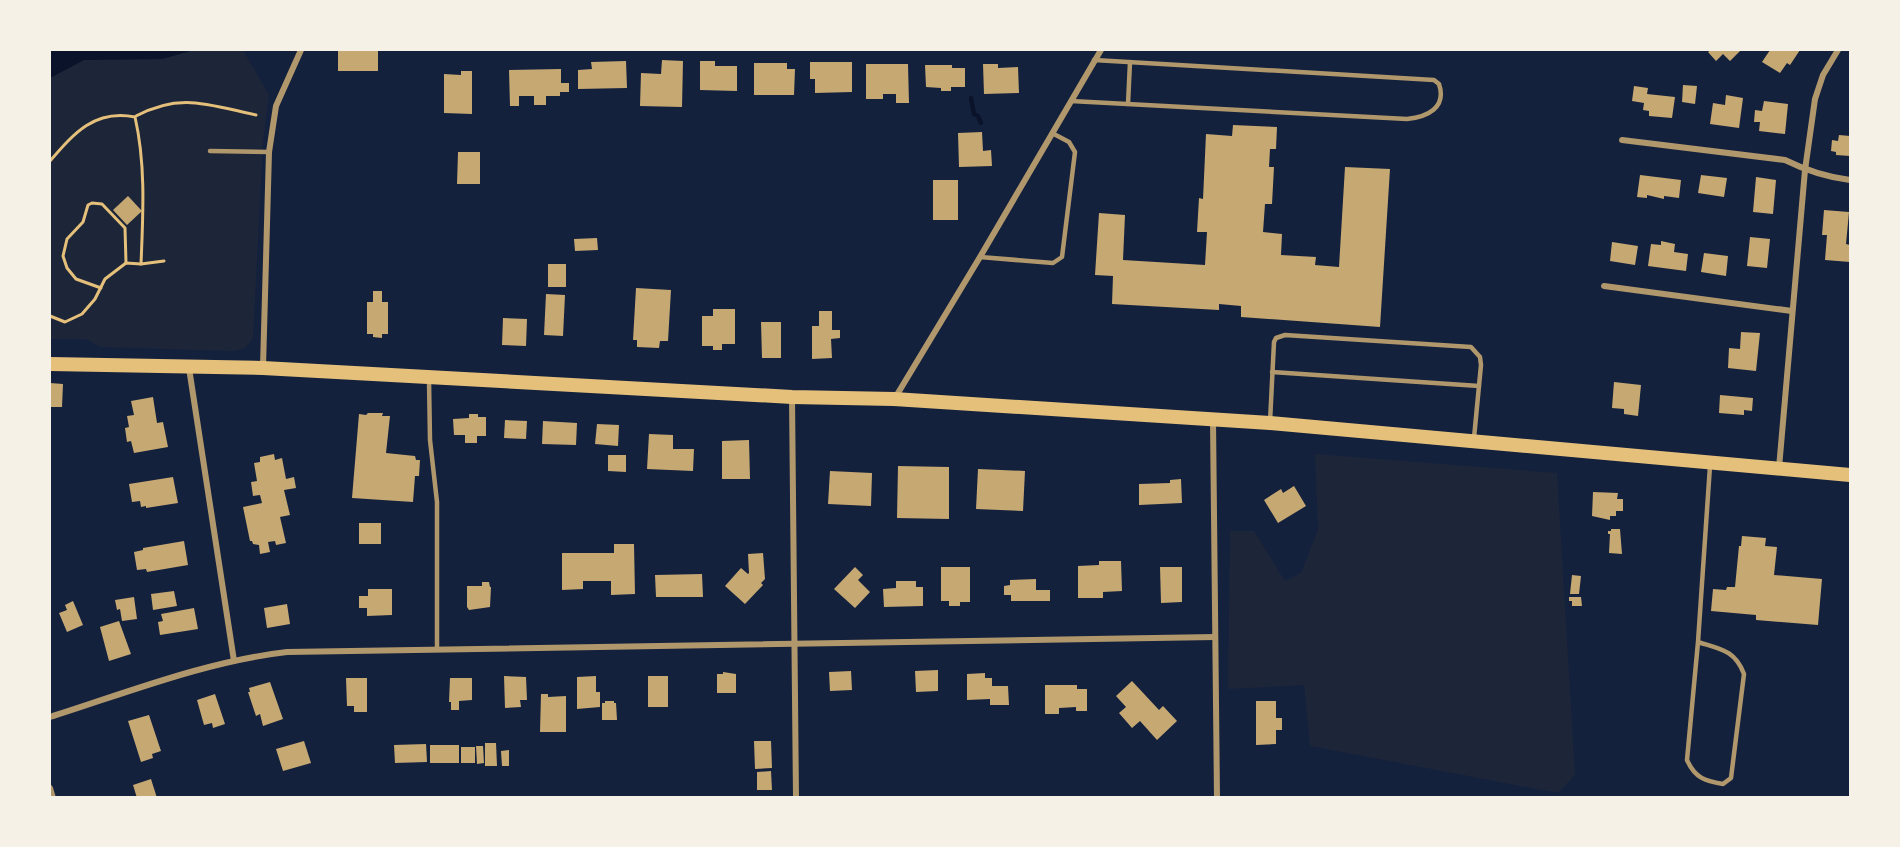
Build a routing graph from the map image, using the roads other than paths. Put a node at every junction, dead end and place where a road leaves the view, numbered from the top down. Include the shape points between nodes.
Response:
1 (301, 50) edge
2 (1101, 50) edge
3 (1838, 50) edge
4 (1094, 60) junction
5 (1130, 62) junction
6 (1071, 101) junction
7 (1128, 104) junction
8 (1052, 133) junction
9 (1622, 140) dead end
10 (210, 151) dead end
11 (269, 152) junction
12 (1804, 170) junction
13 (1851, 180) edge
14 (980, 258) junction
15 (1604, 286) dead end
16 (1792, 311) junction
17 (50, 364) edge
18 (189, 366) junction
19 (263, 368) junction
20 (1272, 372) junction
21 (429, 377) junction
22 (1479, 386) junction
23 (792, 397) junction
24 (894, 399) junction
25 (1213, 419) junction
26 (1270, 423) junction
27 (1474, 441) junction
28 (1710, 463) junction
29 (1779, 469) junction
30 (1851, 475) edge
31 (1215, 637) junction
32 (1698, 642) junction
33 (794, 644) junction
34 (437, 648) junction
35 (234, 661) junction
36 (50, 717) edge
37 (50, 788) edge
38 (54, 798) edge
39 (796, 798) edge
40 (1216, 798) edge

1 - 11 street via 276,106
2 - 4 street
3 - 12 street via 1815,99
4 - 5 lane
4 - 6 street
5 - 7 lane
5 - 7 lane via 1434,80 1439,84 1441,97 1427,115 1407,119
6 - 7 lane
6 - 8 street
8 - 14 street
8 - 14 lane via 1069,142 1075,152 1062,257 1053,263
9 - 12 street via 1785,160
10 - 11 lane
11 - 19 street
12 - 13 street
12 - 16 street
14 - 24 street
15 - 16 street
16 - 29 street
17 - 18 highway
18 - 19 highway
18 - 35 street
19 - 21 highway
20 - 22 lane
20 - 22 lane via 1274,342 1285,335 1389,341 1470,347 1480,357
20 - 26 lane
21 - 23 highway
21 - 34 lane via 430,440 437,502
22 - 27 lane
23 - 24 highway
23 - 33 street
24 - 25 highway
25 - 26 highway
25 - 31 street
26 - 27 highway
27 - 28 highway
28 - 29 highway
28 - 32 lane
29 - 30 highway
31 - 33 street
31 - 40 street
32 - 32 lane via 1688,760 1692,772 1704,781 1723,784 1731,778 1744,674 1728,651
33 - 34 street
33 - 39 street
34 - 35 street via 287,652
35 - 36 street
37 - 38 street

